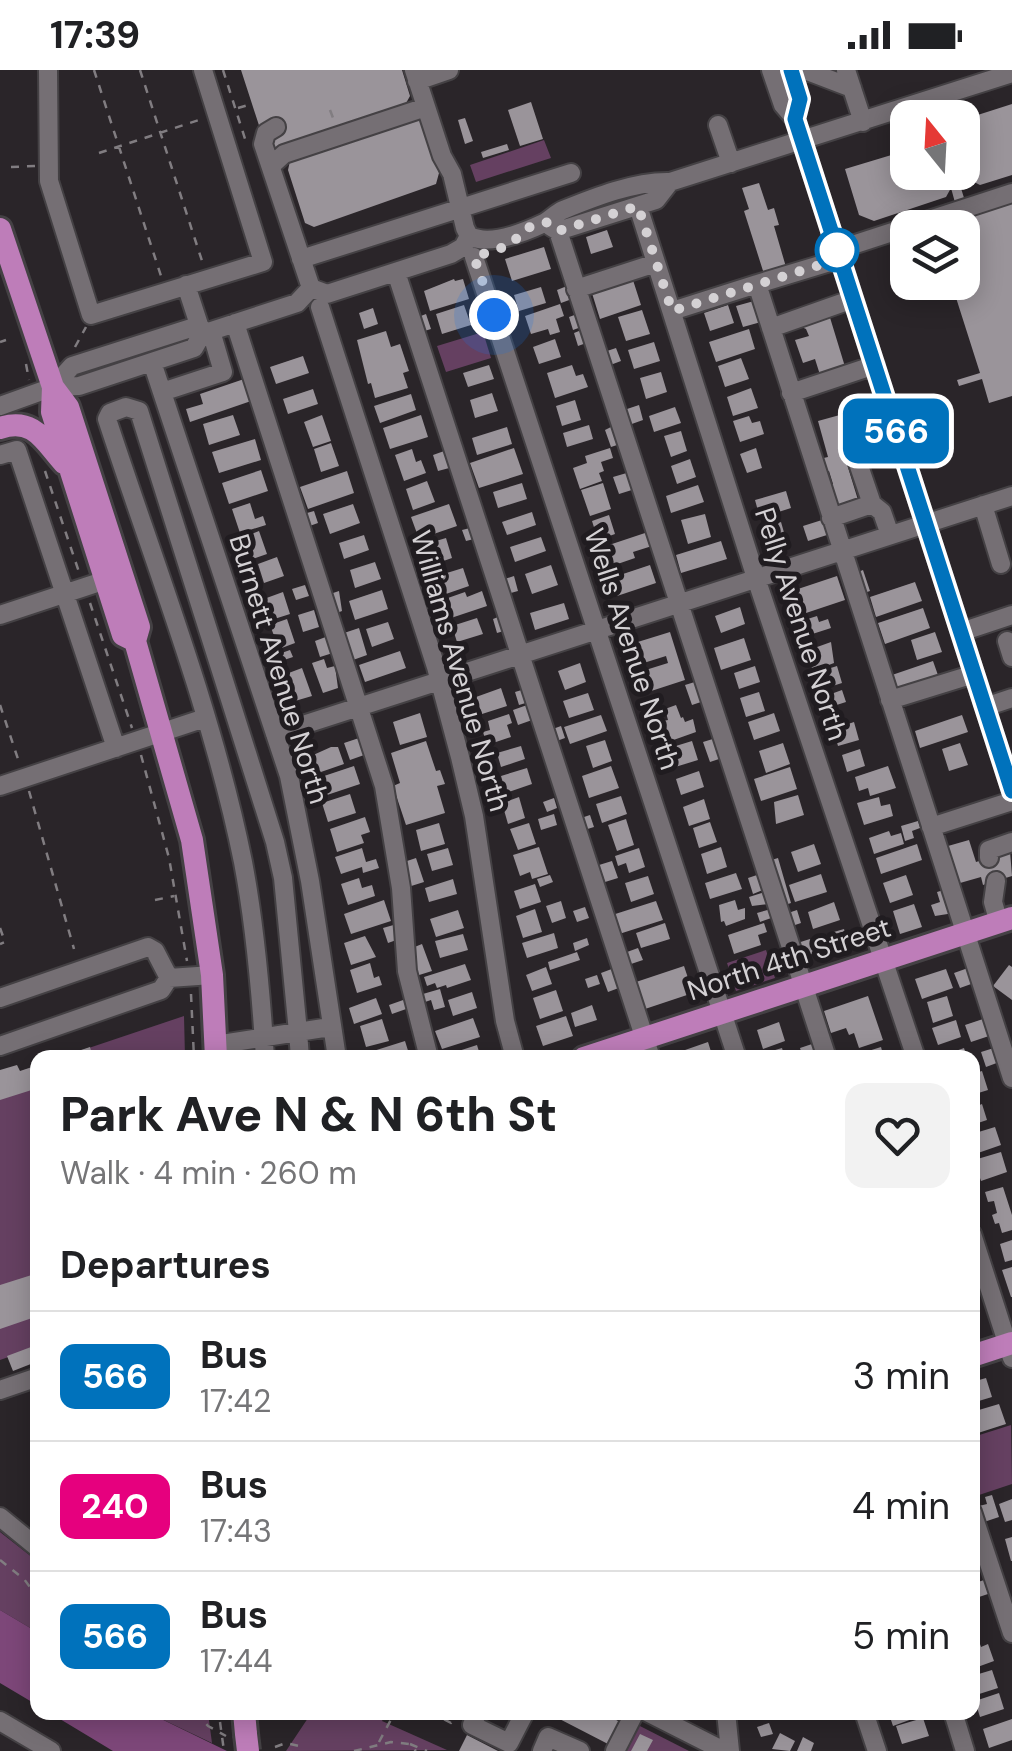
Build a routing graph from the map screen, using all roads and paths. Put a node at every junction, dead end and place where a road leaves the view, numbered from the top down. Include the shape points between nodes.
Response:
1 (48, 70) edge
2 (94, 70) edge
3 (140, 70) edge
4 (203, 70) edge
5 (449, 70) edge
6 (771, 70) edge
7 (797, 71) edge
8 (1012, 73) edge
9 (416, 76) edge
10 (849, 79) edge
11 (252, 104) dead end
12 (426, 107) junction
13 (330, 110) dead end
14 (217, 114) junction
15 (795, 119) junction
16 (863, 122) junction
17 (345, 124) junction
18 (718, 125) dead end
19 (276, 127) dead end
20 (160, 133) junction
21 (802, 141) junction
22 (118, 146) junction
23 (99, 153) dead end
24 (731, 162) junction
25 (49, 165) junction
26 (12, 167) dead end
27 (272, 171) junction
28 (571, 173) dead end
29 (670, 182) junction
30 (239, 186) junction
31 (1012, 194) edge
32 (457, 202) junction
33 (638, 206) junction
34 (552, 227) junction
35 (0, 228) edge
36 (527, 228) junction
37 (468, 236) junction
38 (839, 254) junction
39 (474, 257) junction
40 (301, 258) junction
41 (433, 260) junction
42 (656, 263) junction
43 (396, 272) junction
44 (208, 279) junction
45 (372, 280) junction
46 (757, 284) junction
47 (186, 286) junction
48 (311, 288) junction
49 (576, 289) junction
50 (166, 292) junction
51 (853, 298) junction
52 (320, 306) junction
53 (672, 311) junction
54 (270, 312) junction
55 (91, 315) junction
56 (235, 323) junction
57 (771, 328) junction
58 (206, 332) junction
59 (6, 340) dead end
60 (0, 342) edge
61 (74, 347) dead end
62 (180, 353) junction
63 (245, 355) junction
64 (152, 362) junction
65 (221, 363) junction
66 (874, 365) junction
67 (190, 382) junction
68 (52, 387) junction
69 (162, 392) junction
70 (792, 393) junction
71 (0, 406) edge
72 (0, 428) edge
73 (900, 444) junction
74 (0, 455) edge
75 (71, 472) junction
76 (1012, 496) edge
77 (872, 504) junction
78 (983, 505) junction
79 (831, 518) junction
80 (926, 523) junction
81 (890, 535) junction
82 (149, 548) junction
83 (842, 550) junction
84 (216, 559) junction
85 (1002, 564) dead end
86 (188, 568) junction
87 (112, 570) junction
88 (756, 578) junction
89 (65, 593) junction
90 (678, 604) junction
91 (1012, 614) edge
92 (0, 615) edge
93 (596, 630) junction
94 (961, 632) junction
95 (521, 655) junction
96 (974, 674) junction
97 (440, 682) junction
98 (1012, 698) edge
99 (890, 700) junction
100 (0, 705) edge
101 (360, 707) junction
102 (985, 707) junction
103 (205, 718) junction
104 (164, 732) junction
105 (275, 734) junction
106 (116, 748) junction
107 (24, 778) junction
108 (0, 786) edge
109 (1012, 791) edge
110 (1012, 801) edge
111 (931, 827) junction
112 (1012, 842) edge
113 (989, 858) dead end
114 (280, 864) junction
115 (244, 872) junction
116 (996, 881) dead end
117 (176, 896) dead end
118 (156, 900) dead end
119 (1006, 921) edge
120 (0, 928) edge
121 (966, 933) junction
122 (0, 944) edge
123 (74, 949) dead end
124 (885, 960) junction
125 (212, 975) junction
126 (168, 978) junction
127 (804, 986) junction
128 (0, 998) edge
129 (722, 1012) junction
130 (330, 1027) junction
131 (298, 1032) junction
132 (264, 1037) junction
133 (0, 1046) edge
134 (648, 1048) edge
135 (216, 1050) edge
136 (219, 1050) edge
137 (265, 1050) edge
138 (299, 1050) edge
139 (335, 1050) edge
140 (427, 1050) edge
141 (512, 1050) edge
142 (734, 1050) edge
143 (824, 1050) edge
144 (913, 1050) edge
145 (1012, 1078) edge
146 (980, 1251) edge
147 (1002, 1297) edge
148 (1010, 1349) edge
149 (980, 1355) edge
150 (30, 1380) edge
151 (0, 1390) edge
152 (0, 1517) edge
153 (980, 1536) edge
154 (30, 1541) edge
155 (0, 1560) edge
156 (30, 1587) edge
157 (1012, 1632) edge
158 (203, 1720) edge
159 (220, 1720) edge
160 (390, 1720) edge
161 (474, 1720) edge
162 (521, 1720) edge
163 (632, 1720) edge
164 (663, 1720) edge
165 (726, 1720) edge
166 (867, 1720) edge
167 (955, 1720) edge
168 (0, 1721) edge
169 (244, 1735) edge
170 (378, 1744) junction
171 (409, 1744) junction
172 (275, 1747) dead end
173 (51, 1751) edge
174 (224, 1751) edge
175 (302, 1751) edge
176 (354, 1751) edge
177 (416, 1751) edge
178 (427, 1751) edge
179 (542, 1751) edge
180 (580, 1751) edge
181 (615, 1751) edge
182 (727, 1751) edge
183 (877, 1751) edge
184 (965, 1751) edge

1 - 25 street
2 - 22 path
3 - 20 path
4 - 14 street
5 - 9 street
6 - 15 street via 782,105
7 - 10 street
7 - 15 street
8 - 16 street
9 - 12 street
10 - 16 street
11 - 14 path
12 - 17 street
12 - 32 street
13 - 17 path
14 - 20 path
14 - 30 street
15 - 21 street
16 - 21 street
17 - 27 street via 284,154
18 - 24 street
19 - 27 street via 264,137
20 - 22 path
20 - 44 path
21 - 24 street
21 - 38 street
22 - 23 path
22 - 50 path
24 - 29 street
25 - 26 path
25 - 55 street via 56,210
27 - 30 street
27 - 40 street
28 - 32 street
29 - 33 street via 656,200
29 - 34 street via 558,212
30 - 44 street via 263,262
31 - 38 street
32 - 37 street
32 - 40 street
33 - 34 street
33 - 42 street, Pelly Avenue North
34 - 36 street
34 - 49 street
35 - 68 main road
36 - 37 street via 509,224
36 - 39 street via 510,245
37 - 41 street via 444,244
38 - 46 street
38 - 51 street
39 - 41 street via 450,266
39 - 93 street, Wells Avenue North
40 - 48 street
41 - 43 street
42 - 49 street
42 - 53 street, Pelly Avenue North
43 - 45 street
43 - 95 street
44 - 47 street
45 - 48 street via 352,275
45 - 52 street via 358,294
46 - 53 street
46 - 57 street
47 - 50 street
47 - 58 street
48 - 54 street via 282,298
49 - 90 street
50 - 55 street
51 - 57 street
51 - 66 street
52 - 54 street via 283,319
52 - 97 street, Williams Avenue North
53 - 88 street, Pelly Avenue North
54 - 56 street
55 - 61 path
56 - 58 street
56 - 63 street
57 - 70 street
58 - 62 street
58 - 65 street
58 - 68 street via 190,328 72,366
59 - 60 path
62 - 64 street
62 - 67 street
63 - 65 street
63 - 101 street
64 - 68 street via 79,386
64 - 69 street, Burnett Avenue North
65 - 67 street via 223,372
66 - 70 street
66 - 73 street
67 - 69 street
68 - 71 street
68 - 75 main road via 52,412
68 - 87 main road via 68,408
69 - 84 street, Burnett Avenue North
70 - 79 street
72 - 75 main road via 34,429
73 - 77 street via 857,460
73 - 80 street
74 - 89 street via 18,450
75 - 87 main road
76 - 78 street
77 - 79 street
77 - 81 street
78 - 80 street
78 - 85 street
79 - 83 street
80 - 81 street
80 - 94 street
81 - 83 street
82 - 86 street via 107,419 126,407 139,412
82 - 87 street
82 - 103 street
83 - 88 street
83 - 99 street
84 - 86 street
84 - 105 street, Burnett Avenue North
86 - 114 street
87 - 89 street
87 - 104 main road via 138,627 135,641
88 - 90 street
88 - 124 street, Pelly Avenue North
89 - 92 street
89 - 106 street
90 - 93 street
90 - 127 street
91 - 94 street
93 - 95 street
93 - 129 street, Wells Avenue North
94 - 96 street
95 - 97 street
95 - 134 street
96 - 99 street
96 - 102 street
97 - 101 street
97 - 141 street, Williams Avenue North via 474,816
98 - 102 street
99 - 111 street
100 - 107 path
101 - 105 street
101 - 140 street via 384,786 408,971
102 - 109 street
103 - 104 street
103 - 115 street
104 - 106 street
104 - 125 main road via 192,840
105 - 130 street, Burnett Avenue North via 310,881
106 - 107 street
107 - 108 street
107 - 123 path
110 - 111 street
111 - 121 street
112 - 113 street via 990,850
114 - 115 street
114 - 131 street
115 - 132 street
116 - 119 street via 992,902
117 - 118 path
119 - 121 main road, North 4th Street
120 - 122 path
121 - 124 main road, North 4th Street
121 - 145 street
124 - 127 main road, North 4th Street
124 - 144 street, Pelly Avenue North
125 - 126 street
125 - 135 main road
126 - 128 street via 148,947
126 - 133 street via 162,990
127 - 129 main road, North 4th Street
127 - 143 street
129 - 134 main road, North 4th Street
129 - 142 street, Wells Avenue North
130 - 131 street
130 - 139 street, Burnett Avenue North
131 - 132 street
131 - 138 street
132 - 136 street
132 - 137 street
146 - 147 street
147 - 148 street
148 - 149 main road
150 - 151 street
152 - 154 street
153 - 157 street
155 - 156 path
158 - 169 path
159 - 174 path, bridge
160 - 170 path
161 - 162 street via 472,1725 509,1743
163 - 181 street
164 - 182 street
165 - 182 street
166 - 183 street
167 - 184 street
168 - 173 street
170 - 171 path
170 - 176 path
171 - 177 path
171 - 178 path
172 - 175 path via 286,1743
179 - 180 street via 548,1737

